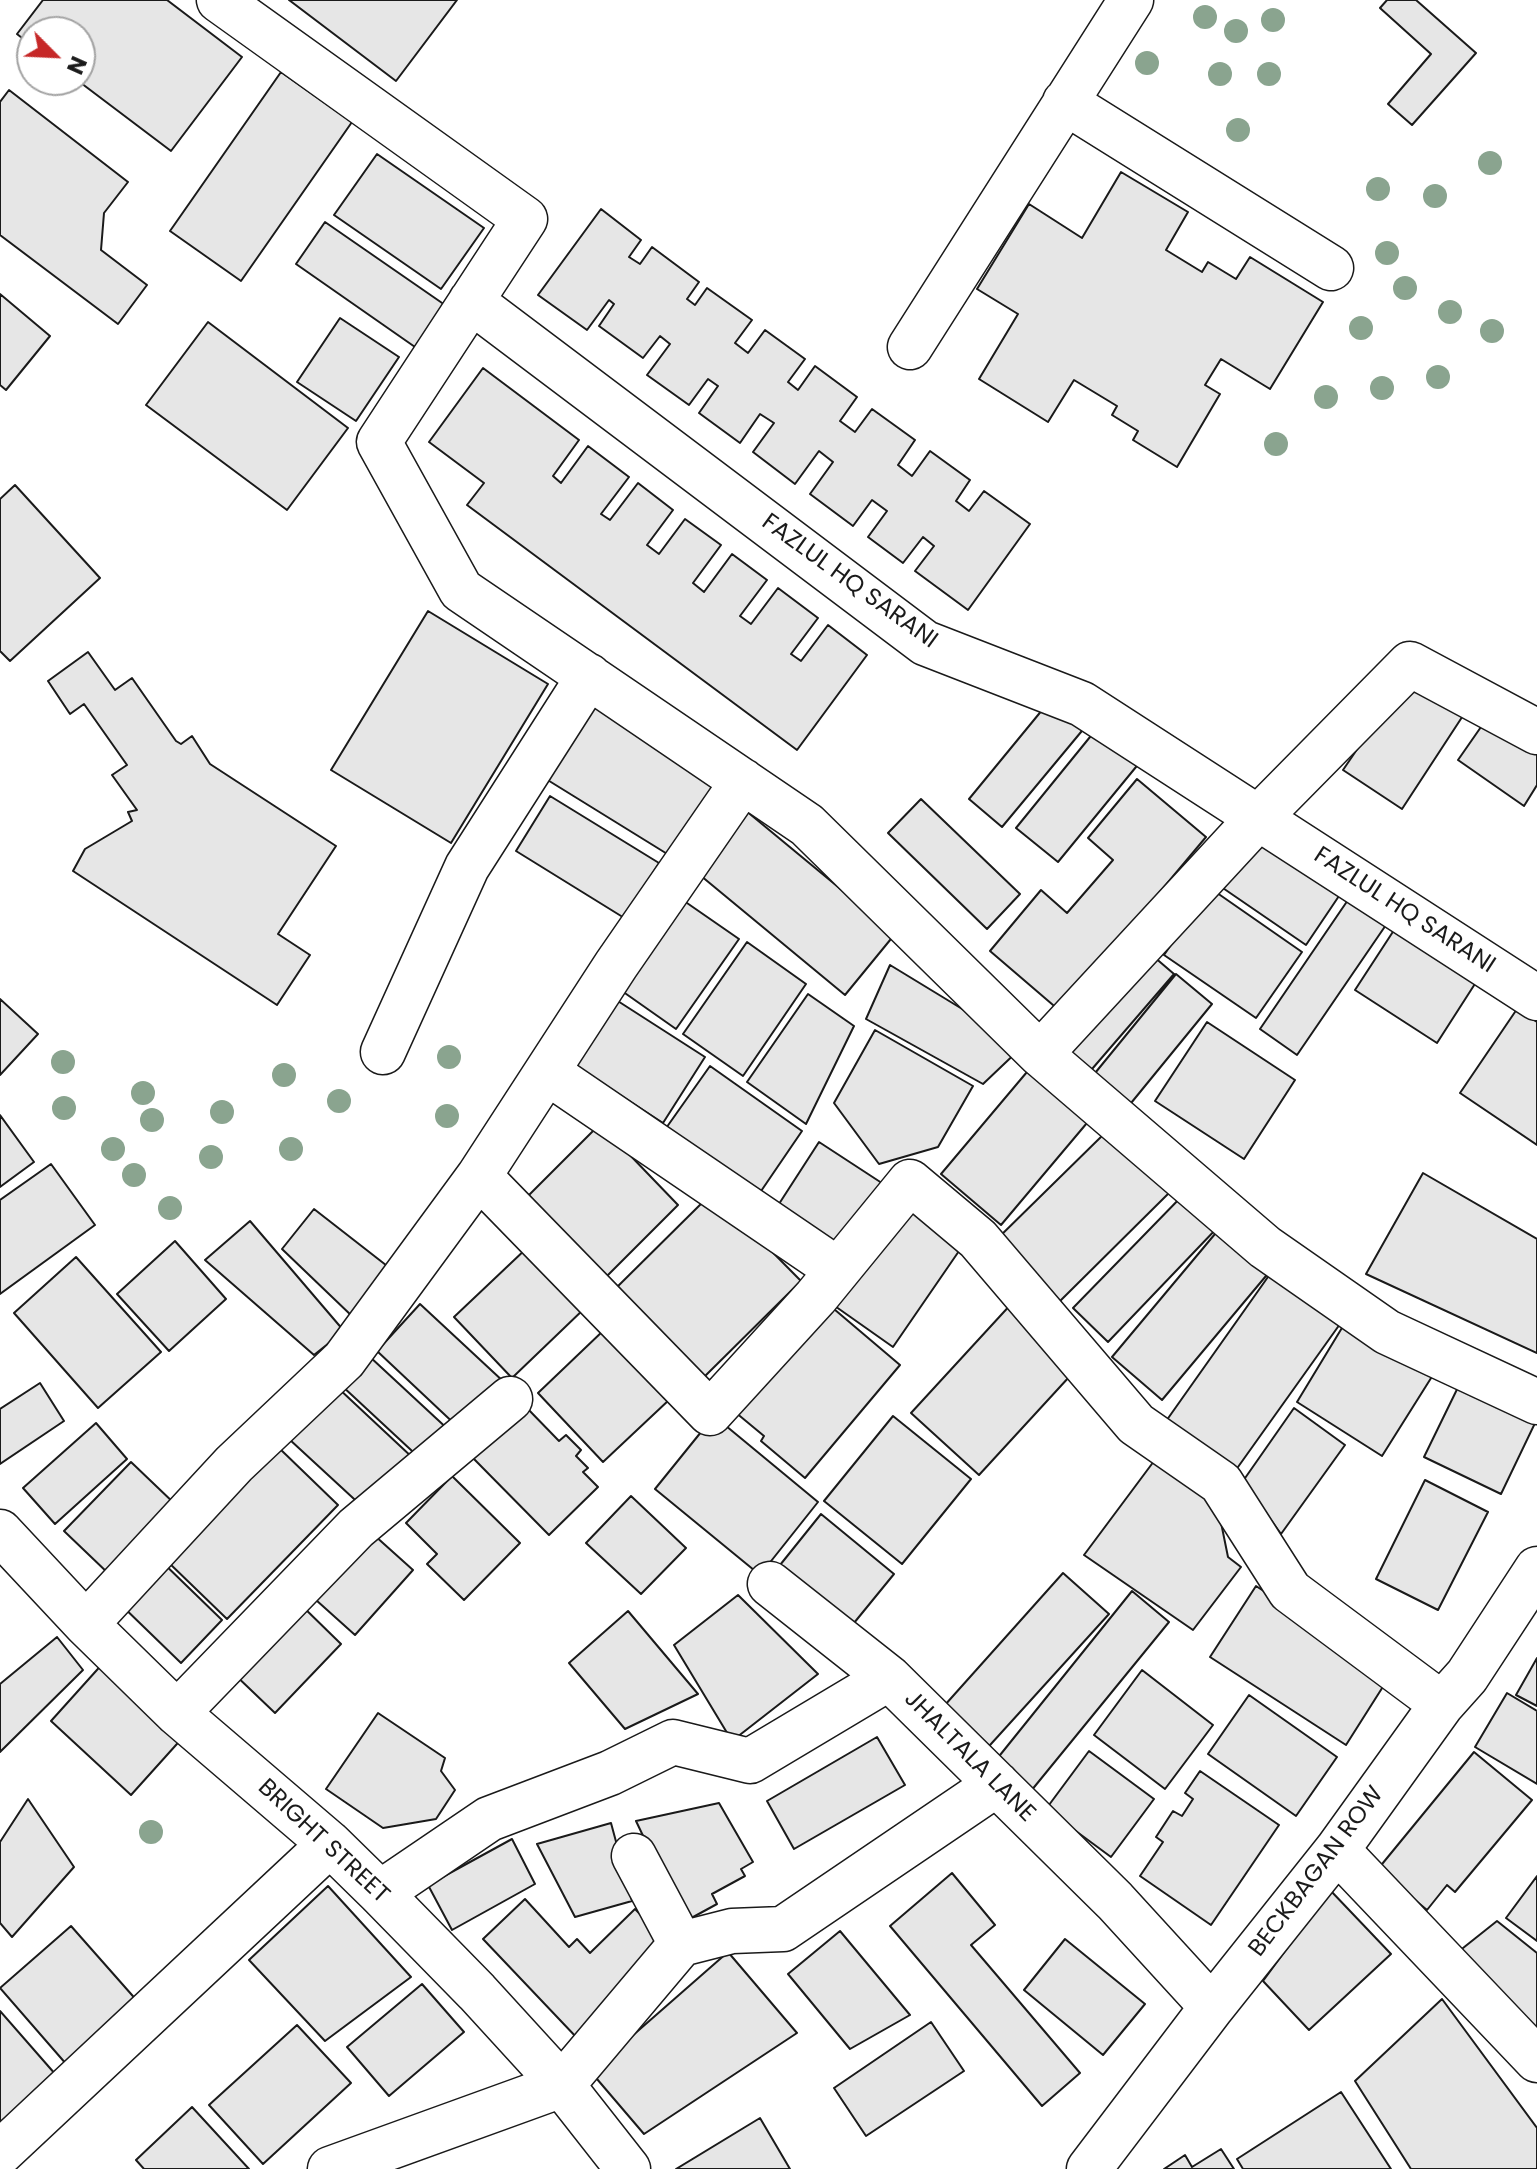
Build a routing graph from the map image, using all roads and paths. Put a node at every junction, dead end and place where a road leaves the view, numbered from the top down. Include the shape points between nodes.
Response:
1 (219, 0) edge
2 (1131, 0) edge
3 (1065, 102) junction
4 (1331, 268) dead end
5 (471, 301) junction
6 (910, 347) dead end
7 (589, 676) junction
8 (1537, 732) edge
9 (743, 781) junction
10 (1260, 816) junction
11 (1537, 998) edge
12 (383, 1052) dead end
13 (1040, 1054) junction
14 (547, 1072) junction
15 (479, 1176) junction
16 (838, 1270) junction
17 (510, 1399) dead end
18 (1537, 1402) edge
19 (0, 1532) edge
20 (1537, 1569) edge
21 (770, 1584) dead end
22 (86, 1624) junction
23 (889, 1678) junction
24 (1442, 1704) junction
25 (177, 1713) junction
26 (997, 1784) junction
27 (330, 1844) junction
28 (1337, 1850) junction
29 (634, 1856) dead end
30 (380, 1893) junction
31 (681, 1944) junction
32 (1212, 2007) junction
33 (1537, 2060) edge
34 (562, 2085) junction
35 (0, 2153) edge
36 (330, 2169) edge
37 (628, 2169) edge
38 (1089, 2169) edge

1 - 5 street via 525,219
2 - 3 street
3 - 4 street
3 - 6 street
5 - 7 street via 379,442 461,590
5 - 10 street, FAZLUL HQ SARANI via 925,643 1082,704
7 - 9 street
7 - 12 street via 467,867
8 - 10 street via 1410,664
9 - 13 street via 807,825
9 - 14 street
10 - 11 street, FAZLUL HQ SARANI
10 - 13 street
13 - 18 street via 1277,1256 1387,1332
14 - 15 street
14 - 16 street
15 - 16 street via 710,1413
15 - 22 street via 344,1360 234,1464
16 - 24 street via 910,1182 978,1239 1136,1424 1221,1483 1290,1591
17 - 25 street via 356,1528
19 - 22 street, BRIGHT STREET
20 - 24 street, BECKBAGAN ROW via 1467,1676
21 - 23 street
22 - 25 street, BRIGHT STREET
23 - 26 street, JHALTALA LANE
23 - 30 street, JHALTALA LANE via 750,1761 673,1742 610,1773 489,1819
24 - 28 street, BECKBAGAN ROW
25 - 27 street, BRIGHT STREET
26 - 31 street via 783,1929 732,1931
26 - 32 street, JHALTALA LANE
27 - 30 street, BRIGHT STREET
27 - 35 street
28 - 32 street, BECKBAGAN ROW
28 - 33 street
29 - 31 street
30 - 34 street, BRIGHT STREET
31 - 34 street
32 - 38 street, BECKBAGAN ROW
34 - 36 street
34 - 37 street, BRIGHT STREET

